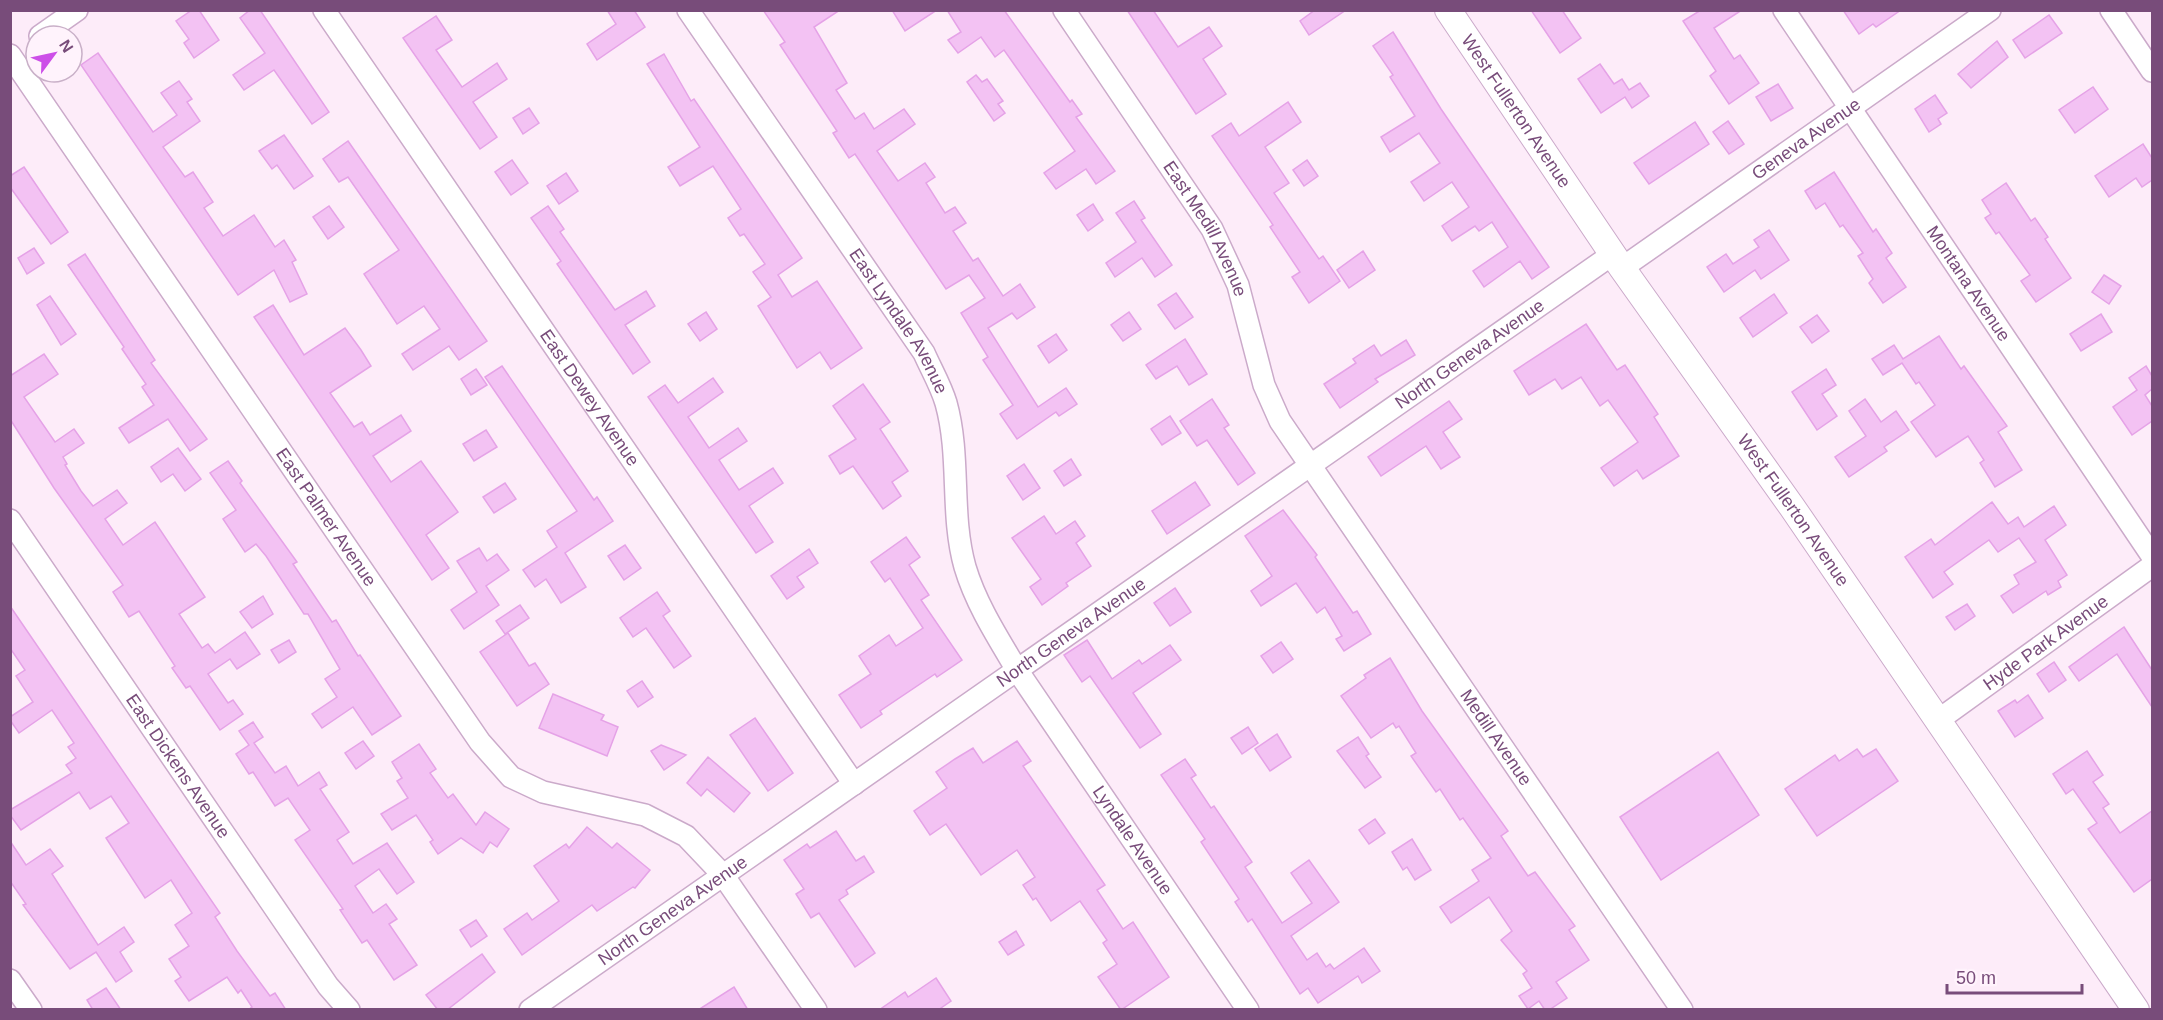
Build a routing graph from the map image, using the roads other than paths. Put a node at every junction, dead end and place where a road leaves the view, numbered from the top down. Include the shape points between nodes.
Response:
1 (77, 10) edge
2 (324, 10) edge
3 (688, 10) edge
4 (1064, 10) edge
5 (1448, 10) edge
6 (1784, 10) edge
7 (1990, 10) edge
8 (2111, 10) edge
9 (57, 24) edge
10 (24, 47) edge
11 (11, 56) edge
12 (2152, 71) edge
13 (1850, 107) junction
14 (1617, 261) junction
15 (1310, 466) junction
16 (10, 520) edge
17 (2152, 556) edge
18 (2152, 566) edge
19 (1017, 670) junction
20 (1937, 721) junction
21 (854, 784) junction
22 (723, 875) junction
23 (10, 980) edge
24 (31, 1010) edge
25 (350, 1010) edge
26 (530, 1010) edge
27 (816, 1010) edge
28 (1248, 1010) edge
29 (1683, 1010) edge
30 (2136, 1010) edge

1 - 9 street
2 - 21 street, East Dewey Avenue
3 - 19 street, East Lyndale Avenue via 924,352 946,402 954,451 957,528 966,569 986,616
4 - 15 street, East Medill Avenue via 1212,229 1238,285 1264,385 1280,421
5 - 14 street, West Fullerton Avenue
6 - 13 street, Montana Avenue
7 - 13 street, Geneva Avenue
8 - 12 street
10 - 11 street
11 - 22 street, East Palmer Avenue via 480,742 511,777 543,792 645,815 686,836
13 - 14 street, Geneva Avenue
13 - 17 street, Montana Avenue
14 - 15 street, North Geneva Avenue
14 - 20 street, West Fullerton Avenue via 1792,507
15 - 19 street, North Geneva Avenue
15 - 29 street, Medill Avenue
16 - 25 street, East Dickens Avenue via 328,986
18 - 20 street, Hyde Park Avenue
19 - 21 street, North Geneva Avenue
19 - 28 street, Lyndale Avenue
20 - 30 street, West Fullerton Avenue
21 - 22 street, North Geneva Avenue
22 - 26 street, North Geneva Avenue
22 - 27 street, East Palmer Avenue
23 - 24 street

